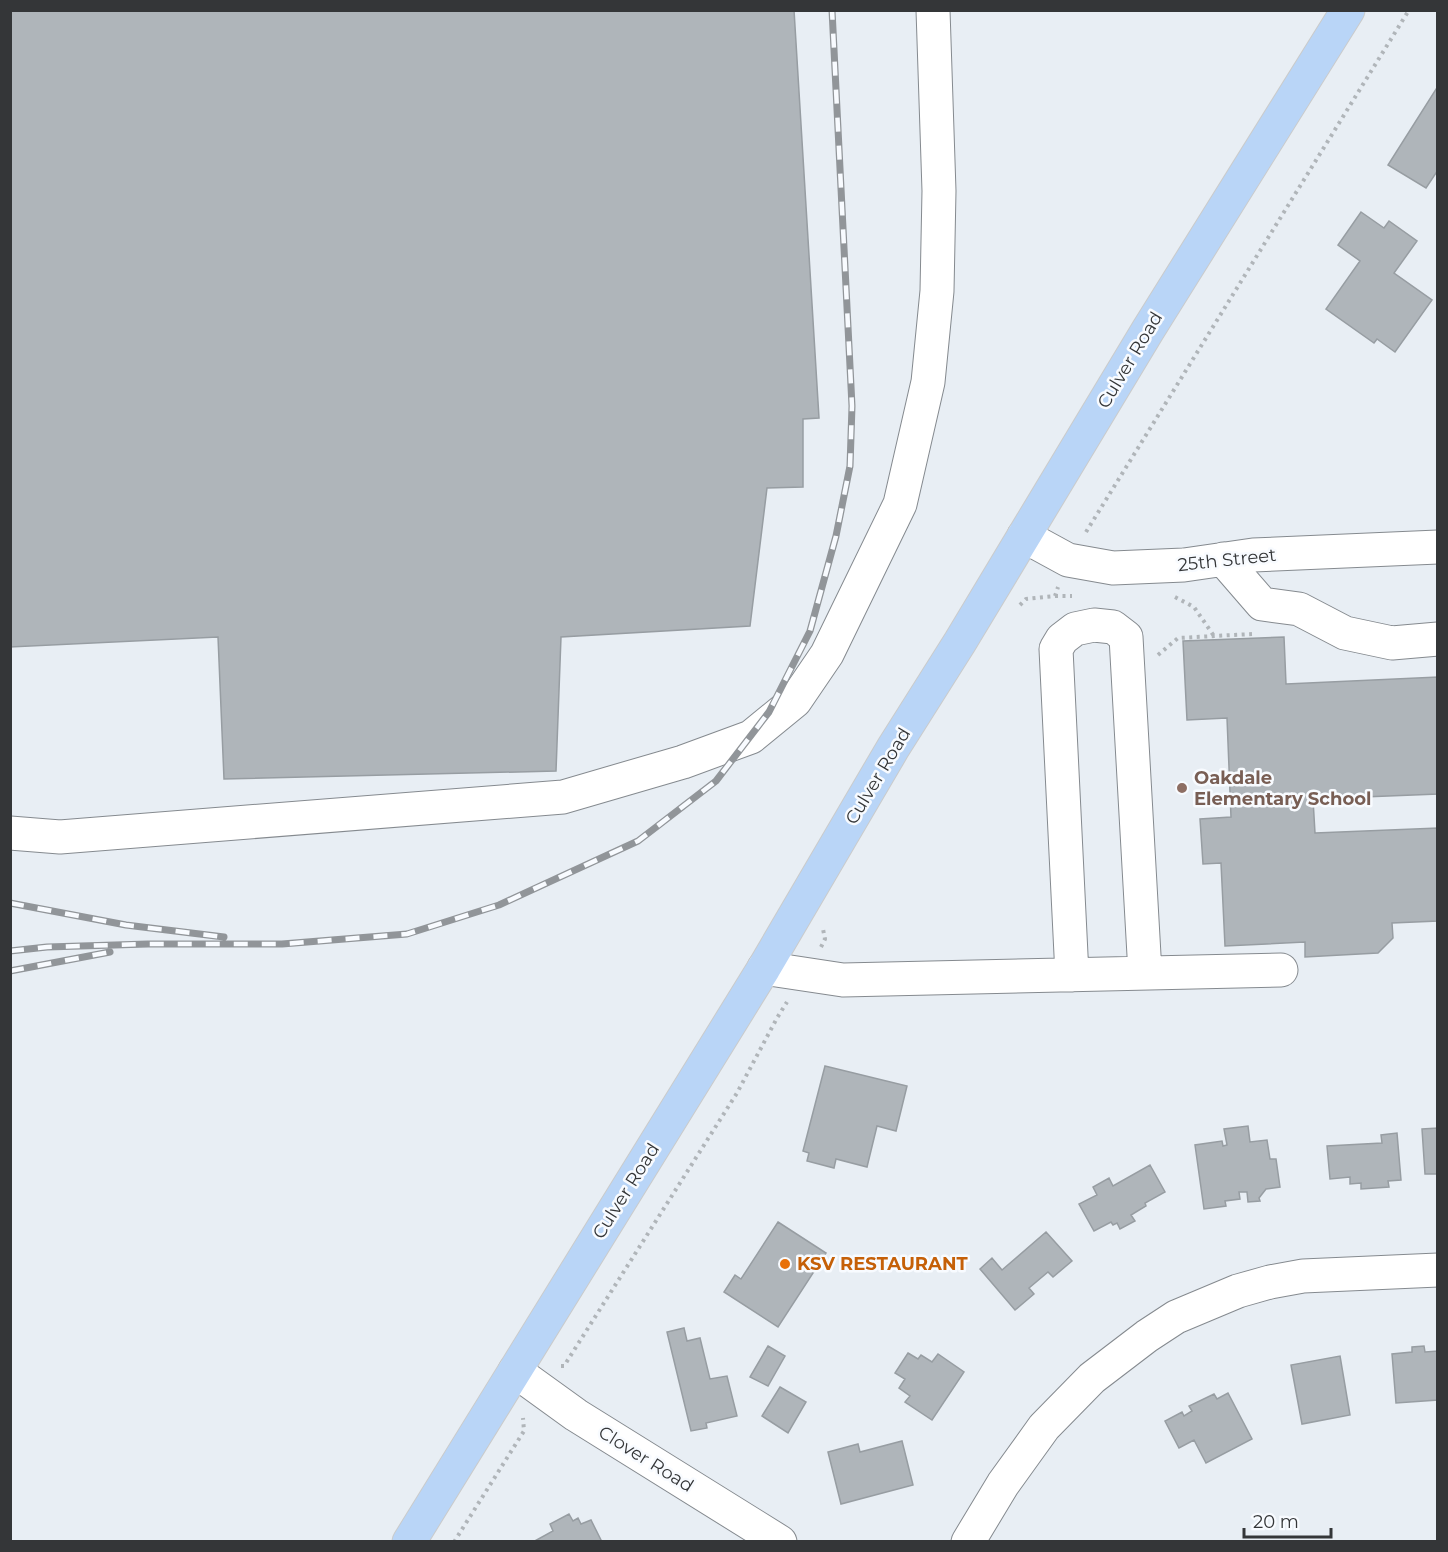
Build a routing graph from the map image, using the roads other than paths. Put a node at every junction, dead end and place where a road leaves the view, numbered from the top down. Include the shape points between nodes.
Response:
1 (933, 10) edge
2 (1347, 10) edge
3 (1024, 536) junction
4 (1437, 547) edge
5 (1223, 559) junction
6 (1437, 639) edge
7 (10, 833) edge
8 (764, 968) junction
9 (1281, 970) dead end
10 (1145, 973) junction
11 (1072, 975) junction
12 (1437, 1270) edge
13 (527, 1379) junction
14 (409, 1542) edge
15 (780, 1542) edge
16 (968, 1542) edge

1 - 7 street via 939,191 937,291 928,382 900,504 827,654 795,700 751,736 683,762 563,797 60,837
2 - 3 main road, Culver Road
3 - 5 street, 25th Street via 1068,560 1113,567 1184,565
3 - 8 main road, Culver Road
4 - 5 street, 25th Street
5 - 6 street via 1262,604 1299,609 1345,633 1392,643
8 - 11 street via 843,980
8 - 13 main road, Culver Road
9 - 10 street
10 - 11 street
10 - 11 street via 1126,637 1113,627 1094,625 1075,628 1056,649
12 - 16 street via 1303,1276 1238,1291 1176,1317 1092,1378 1044,1427
13 - 14 main road, Culver Road
13 - 15 street, Clover Road via 576,1415

